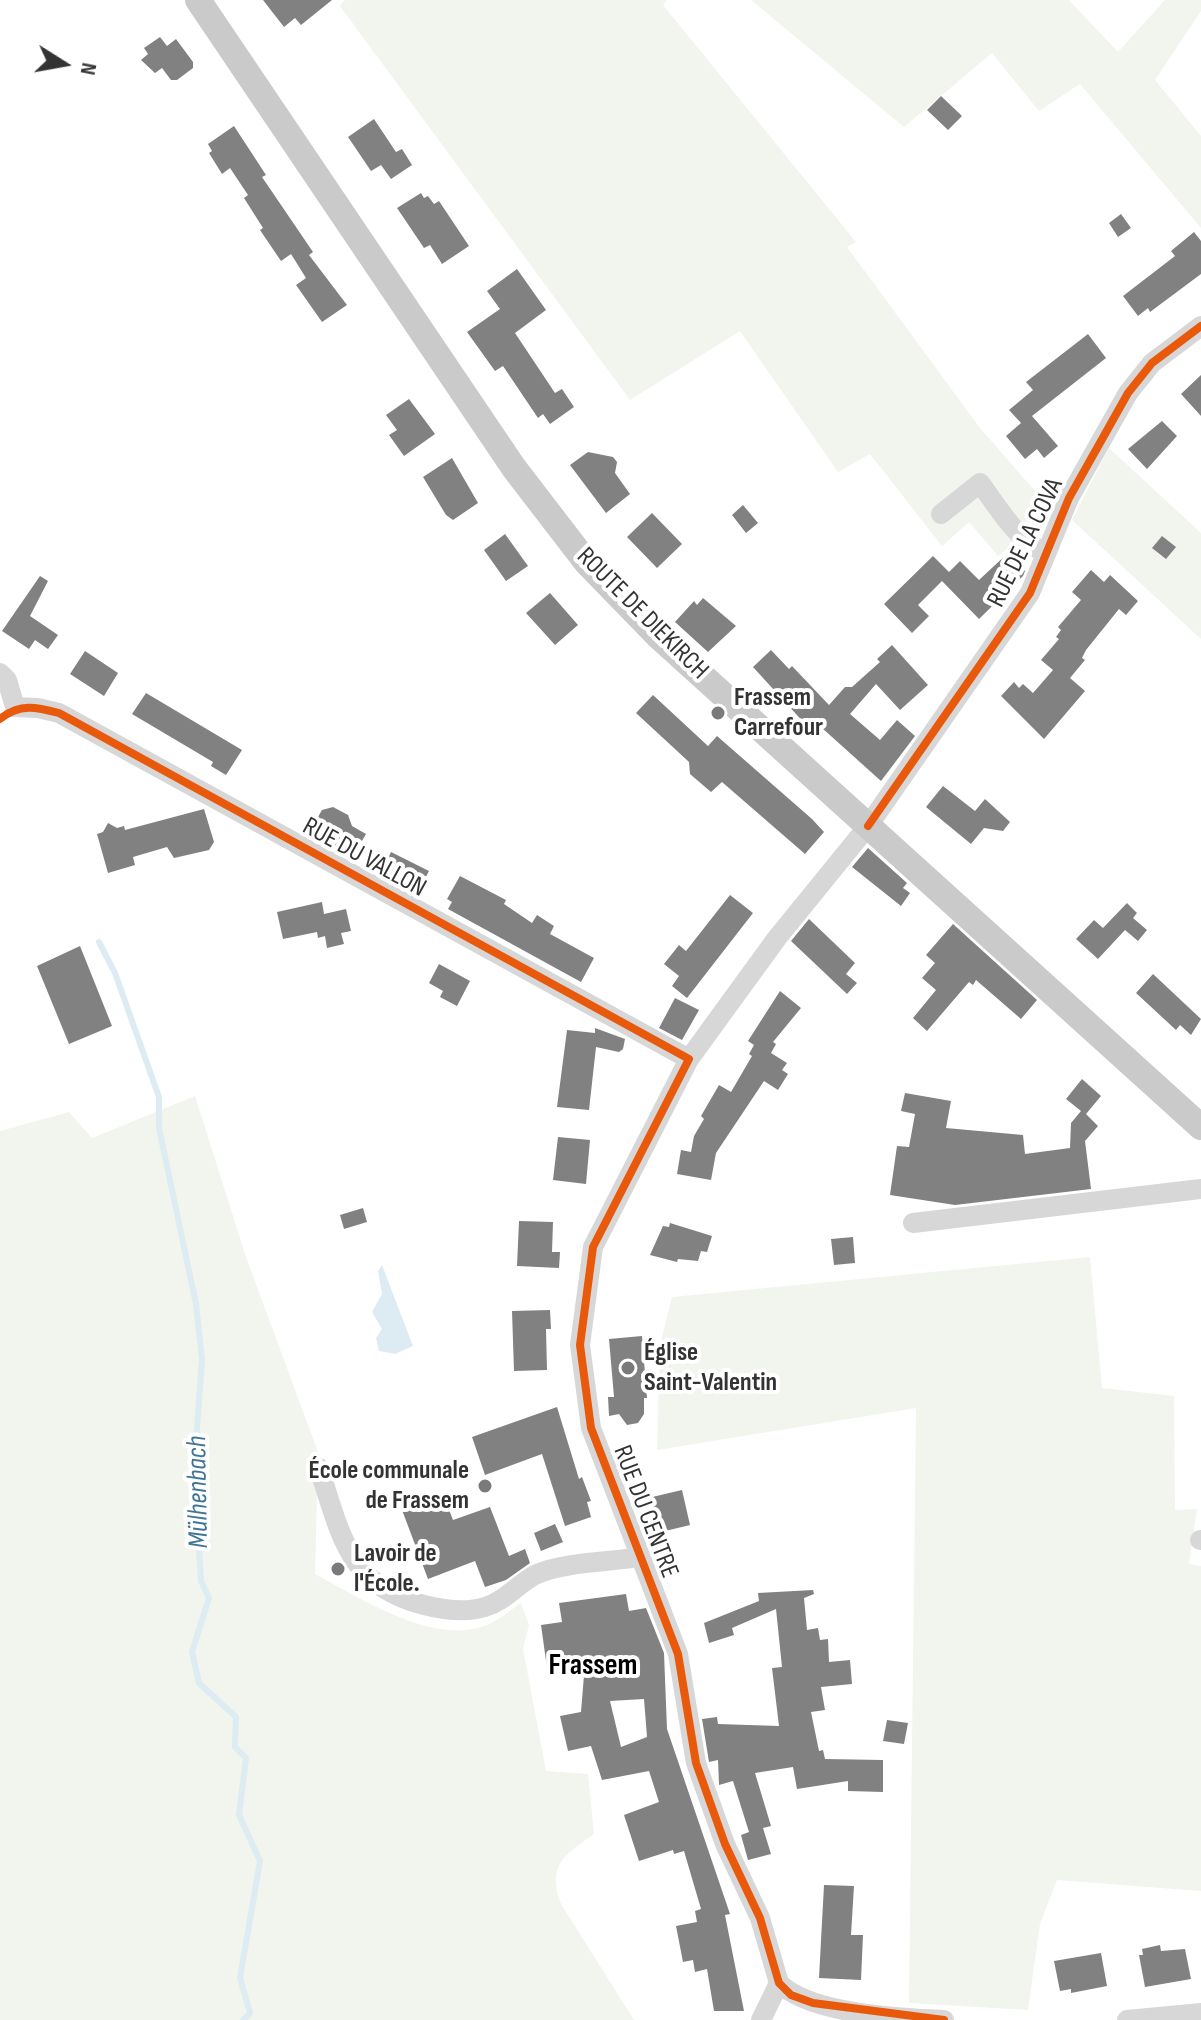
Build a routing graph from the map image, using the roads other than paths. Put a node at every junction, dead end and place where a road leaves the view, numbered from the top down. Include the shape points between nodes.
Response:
1 (198, 0) edge
2 (1201, 326) edge
3 (941, 514) dead end
4 (1046, 553) junction
5 (0, 673) edge
6 (8, 713) edge
7 (868, 826) junction
8 (689, 1059) junction
9 (1201, 1127) edge
10 (1201, 1189) edge
11 (913, 1223) dead end
12 (319, 1468) dead end
13 (640, 1557) junction
14 (779, 1983) junction
15 (1201, 2013) edge
16 (761, 2020) edge
17 (944, 2020) edge
18 (1127, 2020) edge

1 - 7 main road, ROUTE DE DIEKIRCH via 514,468 587,563 657,635
2 - 4 street, RUE DE LA COVA via 1152,363 1128,393 1069,498
3 - 4 street via 980,483 1021,536
4 - 7 street, RUE DE LA COVA via 1030,593
5 - 6 street, RUE DU VALLON via 7,680
6 - 8 street, RUE DU VALLON via 59,713
7 - 8 street, RUE DU CENTRE
7 - 9 main road, ROUTE DE DIEKIRCH
8 - 13 street, RUE DU CENTRE via 593,1247 580,1345 591,1428
10 - 11 street
12 - 13 street via 355,1565 408,1601 464,1611 486,1607 535,1575
13 - 14 street, RUE DU CENTRE via 684,1672 696,1763 725,1844 760,1918
14 - 16 street
14 - 17 street via 791,1995 813,2003
15 - 18 street

